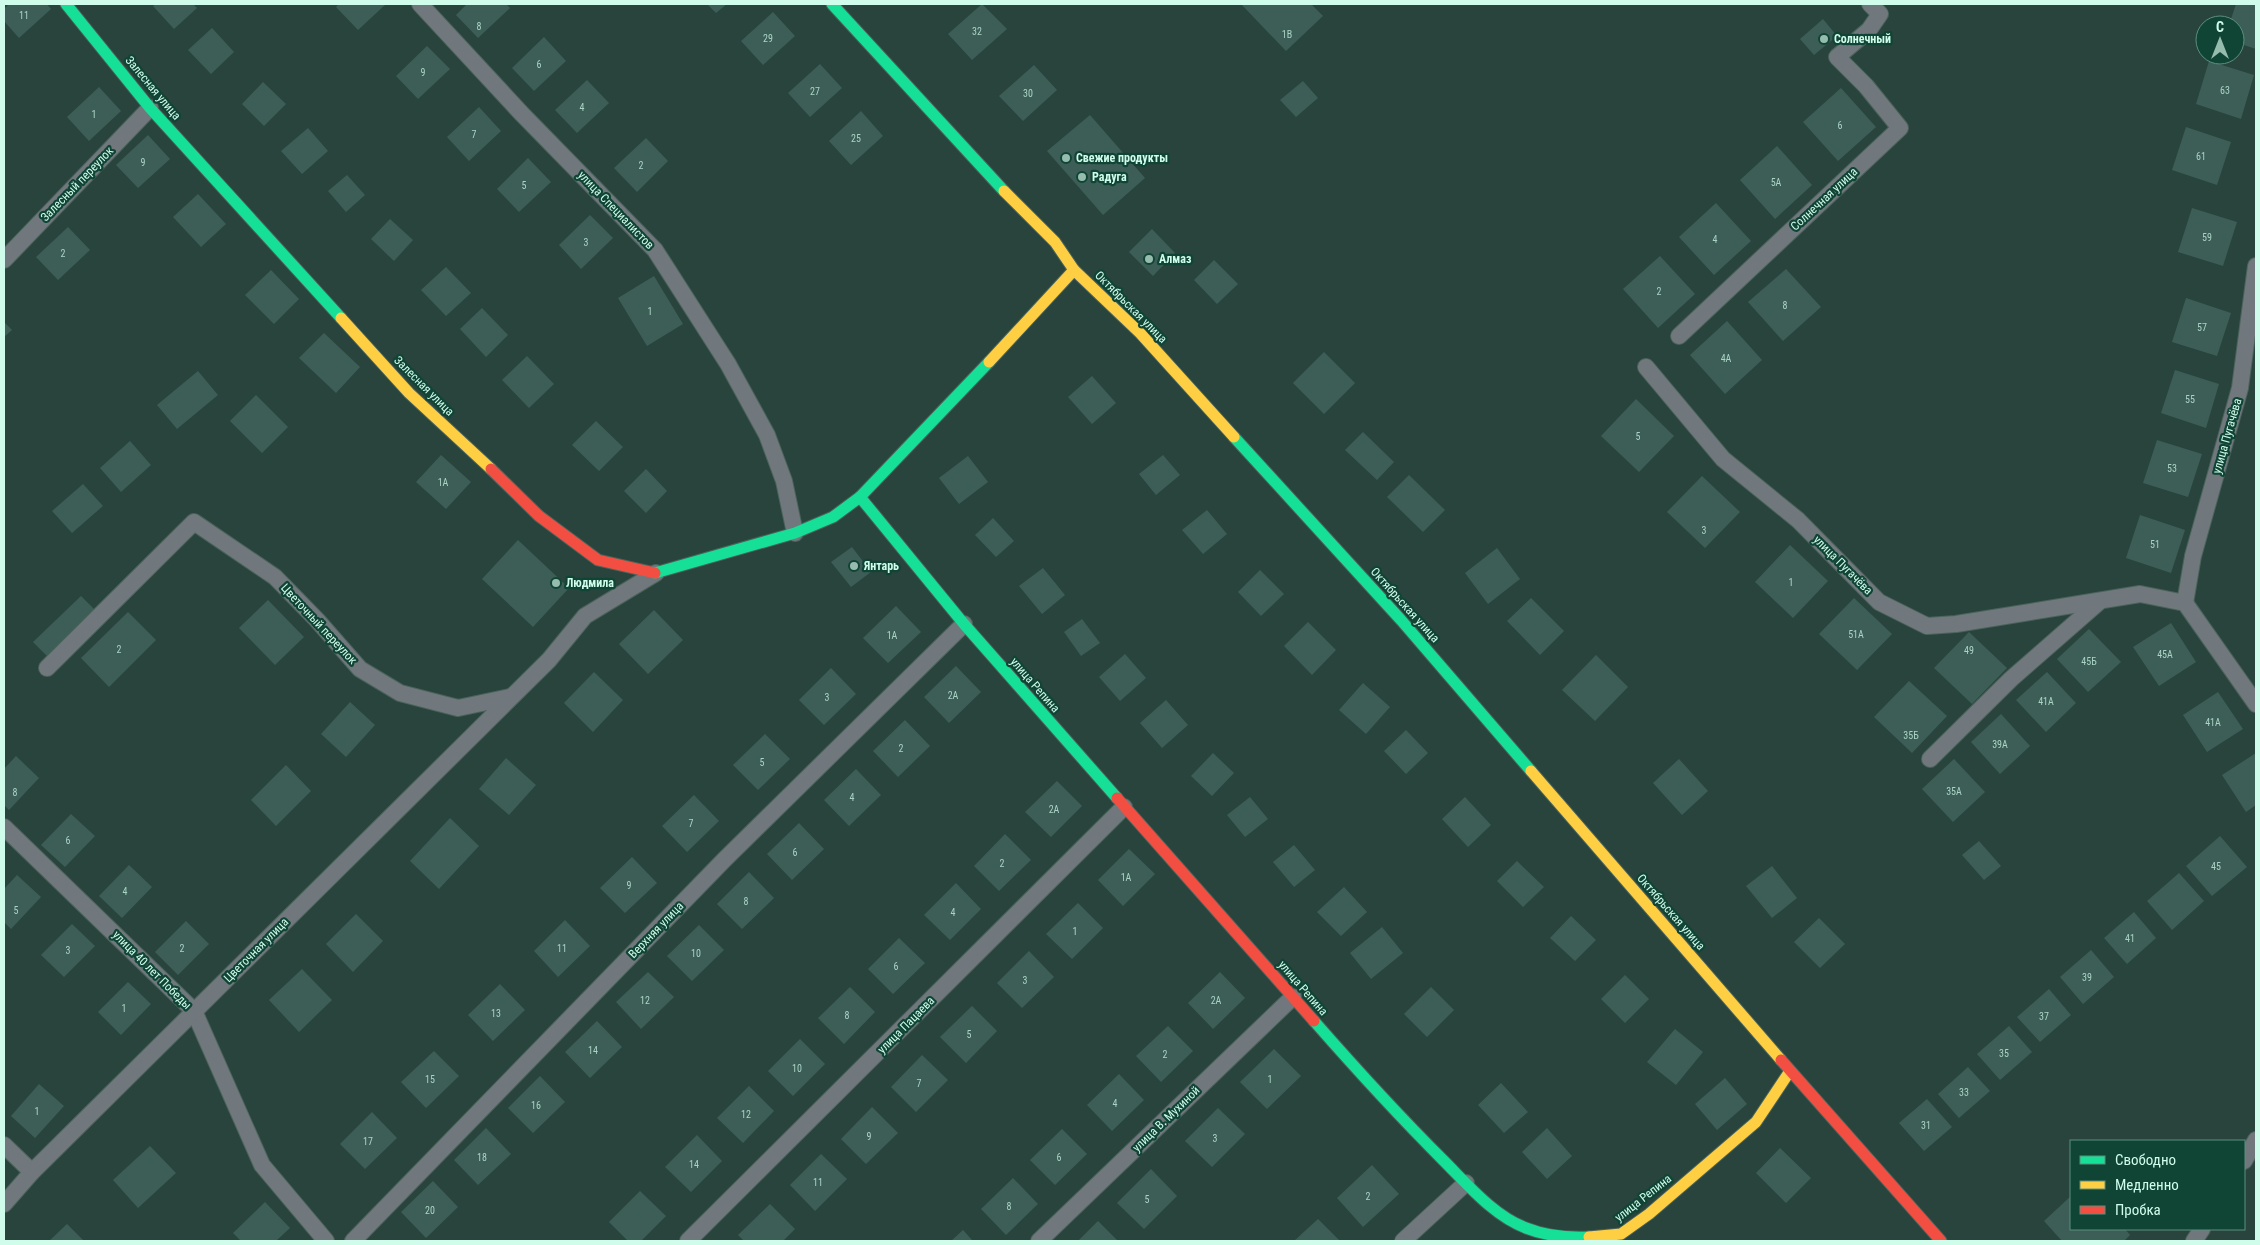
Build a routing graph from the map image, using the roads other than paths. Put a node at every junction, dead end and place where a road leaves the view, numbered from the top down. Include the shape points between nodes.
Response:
1 (66, 4) edge
2 (420, 4) edge
3 (832, 4) edge
4 (1879, 7) edge
5 (150, 108) junction
6 (4, 260) edge
7 (2256, 266) edge
8 (1074, 270) junction
9 (1679, 336) dead end
10 (1646, 367) dead end
11 (860, 497) junction
12 (794, 533) junction
13 (656, 573) junction
14 (2099, 602) junction
15 (2185, 603) junction
16 (964, 624) junction
17 (46, 668) dead end
18 (510, 697) junction
19 (2256, 704) edge
20 (1930, 759) dead end
21 (1124, 807) junction
22 (4, 827) edge
23 (1293, 997) junction
24 (194, 1011) junction
25 (1790, 1072) junction
26 (2256, 1140) edge
27 (4, 1144) edge
28 (2245, 1158) edge
29 (32, 1172) junction
30 (1466, 1183) junction
31 (4, 1204) edge
32 (2201, 1230) edge
33 (1621, 1238) edge
34 (326, 1241) edge
35 (353, 1241) edge
36 (688, 1241) edge
37 (1039, 1241) edge
38 (1403, 1241) edge
39 (1941, 1241) edge
40 (2194, 1241) edge

1 - 5 street, Залесная улица
2 - 12 street, улица Специалистов via 655,250 728,364 767,435 784,481
3 - 8 street, Октябрьская улица via 1054,242
4 - 9 street, Солнечная улица via 1869,30 1837,57 1900,128
5 - 6 street, Залесный переулок
5 - 13 street, Залесная улица via 409,394 538,516 598,560
7 - 15 street, улица Пугачёва via 2240,388 2193,556
8 - 11 street, Залесная улица
8 - 25 street, Октябрьская улица via 1140,333 1401,620
10 - 14 street, улица Пугачёва via 1723,458 1798,520 1879,602 1926,626
11 - 12 street, Залесная улица via 832,517
11 - 16 street, улица Репина
12 - 13 street, Залесная улица
13 - 18 street, Цветочная улица via 585,616 549,660
14 - 15 street, улица Пугачёва via 2140,594
14 - 20 street via 2011,679
15 - 19 street
16 - 21 street, улица Репина
16 - 35 street, Верхняя улица via 726,859
17 - 18 street, Цветочный переулок via 194,522 275,578 360,669 400,692 458,708
18 - 24 street, Цветочная улица
21 - 23 street, улица Репина
21 - 36 street, улица Пацаева
22 - 24 street, улица 40 лет Победы
23 - 30 street, улица Репина via 1383,1100
23 - 37 street, улица В. Мухиной
24 - 29 street, Цветочная улица
24 - 34 street, улица 40 лет Победы via 262,1165
25 - 33 street, улица Репина via 1756,1122
25 - 39 street, Октябрьская улица
26 - 28 street
27 - 29 street
29 - 31 street, Цветочная улица
30 - 33 street, улица Репина via 1501,1214 1526,1228 1574,1238
30 - 38 street
32 - 40 street

